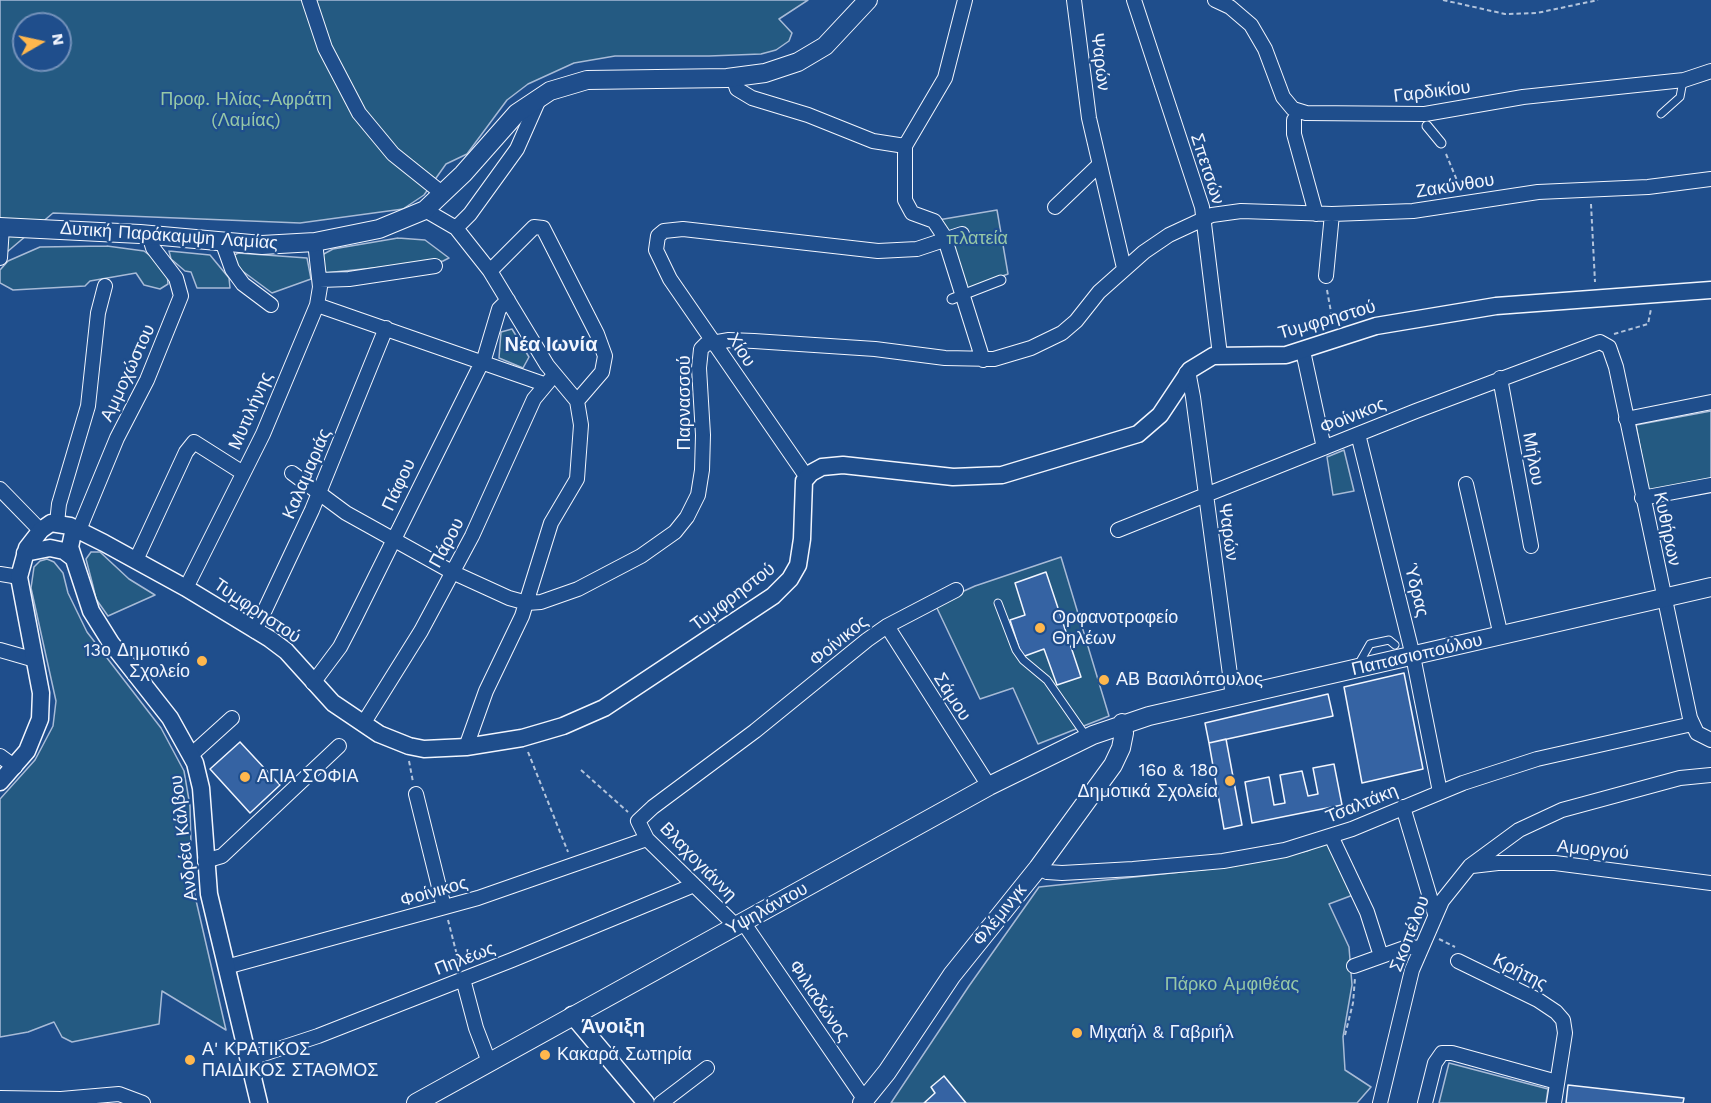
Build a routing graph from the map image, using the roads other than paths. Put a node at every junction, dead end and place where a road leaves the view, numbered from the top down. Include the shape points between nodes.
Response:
1 (309, 0) edge
2 (868, 0) edge
3 (965, 0) edge
4 (1074, 0) edge
5 (1134, 0) edge
6 (1215, 0) edge
7 (1711, 71) edge
8 (733, 77) junction
9 (1684, 80) junction
10 (541, 95) junction
11 (1661, 114) dead end
12 (1294, 120) dead end
13 (1427, 126) dead end
14 (1441, 143) road end
15 (905, 146) junction
16 (1099, 165) junction
17 (1711, 179) edge
18 (443, 194) junction
19 (1055, 207) dead end
20 (425, 210) junction
21 (1317, 214) junction
22 (1332, 214) junction
23 (1204, 217) junction
24 (1, 227) edge
25 (456, 228) junction
26 (962, 234) dead end
27 (149, 235) junction
28 (945, 238) junction
29 (222, 241) junction
30 (315, 242) junction
31 (0, 258) edge
32 (435, 266) dead end
33 (1124, 268) junction
34 (490, 271) junction
35 (1326, 276) road end
36 (320, 280) junction
37 (1001, 280) dead end
38 (105, 286) dead end
39 (1711, 290) edge
40 (958, 296) junction
41 (508, 300) junction
42 (272, 305) dead end
43 (317, 305) junction
44 (386, 328) junction
45 (714, 342) junction
46 (1603, 344) joint
47 (1303, 351) junction
48 (1220, 355) junction
49 (983, 360) junction
50 (482, 363) junction
51 (1184, 377) junction
52 (1500, 378) junction
53 (549, 380) junction
54 (578, 401) junction
55 (1711, 402) edge
56 (1626, 418) junction
57 (1358, 434) junction
58 (1324, 448) junction
59 (243, 473) junction
60 (292, 473) dead end
61 (806, 476) junction
62 (1466, 484) dead end
63 (1711, 485) edge
64 (0, 489) edge
65 (318, 494) junction
66 (1205, 495) junction
67 (1642, 498) junction
68 (57, 523) junction
69 (77, 529) junction
70 (1118, 530) dead end
71 (41, 531) junction
72 (394, 539) junction
73 (1531, 546) dead end
74 (25, 553) junction
75 (72, 557) junction
76 (136, 560) junction
77 (452, 572) junction
78 (0, 574) edge
79 (19, 576) junction
80 (1711, 587) edge
81 (186, 588) junction
82 (956, 591) dead end
83 (1664, 598) junction
84 (527, 603) junction
85 (998, 603) dead end
86 (886, 626) junction
87 (255, 631) junction
88 (1501, 636) junction
89 (1395, 645) dead end
90 (0, 650) edge
91 (1413, 656) junction
92 (35, 660) junction
93 (1356, 669) junction
94 (314, 683) junction
95 (1233, 697) junction
96 (232, 718) dead end
97 (1122, 723) junction
98 (363, 724) junction
99 (1692, 724) junction
100 (1087, 737) junction
101 (1711, 740) edge
102 (339, 746) dead end
103 (466, 747) junction
104 (191, 755) junction
105 (0, 756) edge
106 (15, 767) junction
107 (1711, 775) edge
108 (0, 782) edge
109 (989, 786) junction
110 (1440, 792) junction
111 (416, 794) road end
112 (1403, 807) junction
113 (638, 821) joint
114 (1331, 836) junction
115 (647, 839) junction
116 (205, 861) junction
117 (1470, 866) junction
118 (1038, 868) junction
119 (1711, 883) edge
120 (694, 885) junction
121 (444, 907) junction
122 (1435, 914) junction
123 (740, 924) junction
124 (1421, 948) junction
125 (1381, 956) junction
126 (1458, 961) road end
127 (1354, 966) road end
128 (226, 967) junction
129 (463, 979) junction
130 (573, 1015) junction
131 (248, 1059) junction
132 (489, 1062) junction
133 (707, 1068) dead end
134 (1557, 1082) junction
135 (0, 1098) edge
136 (134, 1101) edge
137 (863, 1102) edge
138 (259, 1103) edge
139 (417, 1103) edge
140 (646, 1103) edge
141 (661, 1103) edge
142 (1380, 1103) edge
143 (1425, 1103) edge
144 (1554, 1103) edge

1 - 18 street via 325,48 359,113 393,154
2 - 8 main road, Δυτική Παράκαμψη Λαμίας via 847,25 812,55 765,73
3 - 15 street via 945,78
4 - 16 street, Ψαρών
5 - 23 street, Σπετσών
6 - 9 street, Γαρδικίου via 1251,25 1265,49 1283,97 1293,109 1306,113 1425,114 1523,97
7 - 9 street, Γαρδικίου
8 - 10 main road, Δυτική Παράκαμψη Λαμίας via 587,80
8 - 15 street via 736,89 752,98 873,141
9 - 11 lane via 1680,97
10 - 18 main road, Δυτική Παράκαμψη Λαμίας via 517,113
10 - 25 street via 517,149
12 - 21 street via 1294,134
13 - 14 street
15 - 28 street via 907,208 914,215 936,223
16 - 19 street
16 - 33 street, Ψαρών
17 - 22 street, Ζακύνθου via 1538,192 1413,211
18 - 20 main road, Δυτική Παράκαμψη Λαμίας
20 - 25 street
20 - 30 main road, Δυτική Παράκαμψη Λαμίας via 378,230
21 - 22 street, Ζακύνθου
21 - 23 street, Ζακύνθου via 1241,211
22 - 35 street
23 - 33 street, Παρνασσού via 1163,239
23 - 48 street, Σπετσών
24 - 27 main road, Δυτική Παράκαμψη Λαμίας
24 - 31 street
25 - 34 street
26 - 28 street
27 - 29 main road, Δυτική Παράκαμψη Λαμίας
27 - 69 street, Αμμοχώστου via 153,248 176,278 181,296 147,380
28 - 40 street
28 - 45 street, Χίου via 917,249 878,251 682,229 664,231 656,240 663,268
29 - 30 main road, Δυτική Παράκαμψη Λαμίας via 262,245
29 - 42 street via 229,263 243,284
30 - 36 street, Μυτιλήνης
32 - 36 street
33 - 49 street, Παρνασσού via 1058,335 1010,355
34 - 41 street
34 - 54 street via 534,227 543,228 605,356 602,372
36 - 43 street, Μυτιλήνης
37 - 40 street
38 - 68 street via 98,313 88,406
39 - 47 street, Τυμφρηστού via 1596,297 1441,314 1376,326
40 - 49 street
41 - 50 street, Πάφου via 495,317
41 - 53 street
43 - 44 street
43 - 59 street, Μυτιλήνης
44 - 50 street
44 - 65 street, Καλαμαριάς
45 - 49 street, Παρνασσού via 821,344
45 - 61 street, Χίου
45 - 84 street, Παρνασσού via 704,346 700,356 702,470 698,495 683,523 665,540 612,572 554,599
46 - 52 street, Φοίνικος via 1593,343
46 - 56 street, Κυθήρων via 1613,357
47 - 48 street, Τυμφρηστού via 1286,355
47 - 58 street
48 - 51 street, Τυμφρηστού via 1204,360
50 - 53 street
50 - 72 street, Πάφου
51 - 61 street, Τυμφρηστού via 1160,416 1138,434 1010,473 953,477 830,465
51 - 66 street, Ψαρών via 1189,376 1193,397
52 - 57 street, Φοίνικος
52 - 73 street, Μήλου
53 - 54 street
53 - 77 street, Πάρου via 534,399
54 - 84 street via 581,425 577,479 551,523
55 - 56 street
56 - 67 street, Κυθήρων
57 - 58 street, Φοίνικος
57 - 91 street, Ύδρας
58 - 66 street, Φοίνικος
59 - 76 street via 194,442
59 - 81 street, Μυτιλήνης
60 - 65 street, Παρνασσού
61 - 103 street, Τυμφρηστού via 799,561 778,592 617,701 563,726 522,738
62 - 88 street
63 - 67 street
64 - 71 street
65 - 72 street, Παρνασσού
65 - 87 street, Καλαμαριάς
66 - 70 street, Φοίνικος
66 - 95 street, Ψαρών
67 - 83 street, Κυθήρων
68 - 69 street, Τυμφρηστού
68 - 71 street
69 - 75 street, Ανδρέα Κάλβου via 70,543
69 - 76 street, Τυμφρηστού
71 - 74 street
72 - 77 street, Παρνασσού
72 - 94 street, Πάφου via 340,647
74 - 75 street via 50,548
74 - 79 street
75 - 104 street, Ανδρέα Κάλβου via 94,618 170,718
76 - 81 street, Τυμφρηστού
77 - 84 street, Παρνασσού
77 - 98 street, Πάρου
78 - 79 street
79 - 92 street
80 - 83 main road, Παπασιοπούλου
81 - 87 street, Τυμφρηστού
82 - 86 street, Φοίνικος
83 - 88 main road, Παπασιοπούλου
83 - 99 street, Κυθήρων
84 - 103 street via 486,691
85 - 100 lane via 1016,650 1047,680
86 - 109 street, Σάμου
86 - 113 street, Φοίνικος
87 - 94 street, Τυμφρηστού via 286,651
88 - 91 main road, Παπασιοπούλου
89 - 93 lane via 1389,640 1370,645
90 - 92 street
91 - 93 main road, Παπασιοπούλου
91 - 110 street, Ύδρας
92 - 106 street via 41,693 40,719
93 - 95 main road, Παπασιοπούλου
94 - 98 street, Τυμφρηστού via 333,703
95 - 97 main road, Παπασιοπούλου
96 - 104 street
97 - 100 main road, Υψηλάντου
97 - 118 main road, Φλέμινγκ via 1124,739 1118,757
98 - 103 street, Τυμφρηστού via 409,746 435,750
99 - 101 street via 1701,737
99 - 110 street, Τσαλτάκη via 1537,759
100 - 109 main road, Υψηλάντου
102 - 116 street via 222,856
104 - 116 street, Ανδρέα Κάλβου via 201,788
105 - 106 street
106 - 108 street
107 - 117 street, Σκοπέλου via 1680,778 1562,810 1519,830
109 - 123 main road, Υψηλάντου
110 - 112 street, Τσαλτάκη
111 - 121 street
112 - 114 street, Τσαλτάκη
112 - 122 street
113 - 115 street, Βλαχογιάννη
114 - 118 street, Τσαλτάκη via 1223,861 1062,873
114 - 125 street via 1361,897
115 - 120 street, Βλαχογιάννη
115 - 121 street, Φοίνικος
116 - 128 street, Ανδρέα Κάλβου
117 - 119 street, Αμοργού via 1555,863
117 - 122 street, Σκοπέλου via 1450,888
118 - 137 main road, Φλέμινγκ via 952,975
120 - 123 street, Βλαχογιάννη
120 - 129 street, Πηλέως
121 - 128 street, Φοίνικος
122 - 124 street, Σκοπέλου
123 - 130 main road, Υψηλάντου
123 - 137 street, Φιλιαδώνος
124 - 125 street via 1407,947
124 - 142 street, Σκοπέλου
125 - 127 street
126 - 134 street, Κρήτης via 1538,1000 1563,1020 1565,1033
128 - 131 street, Ανδρέα Κάλβου
129 - 131 street, Πηλέως
129 - 132 street
130 - 132 main road, Υψηλάντου
130 - 140 street
131 - 138 street, Ανδρέα Κάλβου
132 - 139 main road, Υψηλάντου
133 - 141 street
134 - 143 street via 1452,1053 1439,1055
134 - 144 street
135 - 136 street via 61,1099 119,1094

